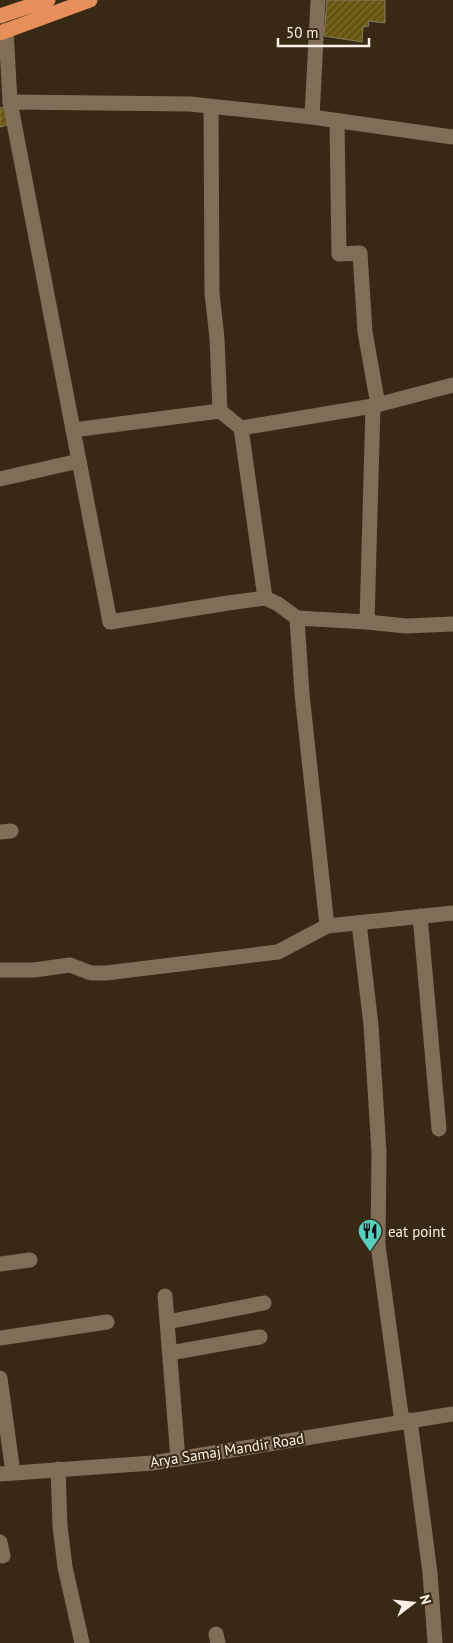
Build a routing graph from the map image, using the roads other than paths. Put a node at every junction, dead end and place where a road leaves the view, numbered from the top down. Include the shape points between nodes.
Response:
1 (48, 0) edge
2 (90, 0) edge
3 (318, 0) edge
4 (0, 16) edge
5 (3, 32) edge
6 (10, 102) junction
7 (211, 107) junction
8 (312, 117) junction
9 (337, 121) junction
10 (453, 137) edge
11 (453, 385) edge
12 (375, 405) junction
13 (220, 411) junction
14 (241, 428) junction
15 (73, 430) junction
16 (79, 461) junction
17 (0, 478) edge
18 (265, 598) junction
19 (297, 618) junction
20 (367, 622) junction
21 (453, 624) edge
22 (453, 913) edge
23 (420, 916) junction
24 (360, 922) junction
25 (327, 926) junction
26 (0, 970) edge
27 (439, 1129) dead end
28 (30, 1260) dead end
29 (0, 1264) edge
30 (165, 1296) dead end
31 (264, 1303) dead end
32 (106, 1322) dead end
33 (167, 1322) junction
34 (260, 1337) dead end
35 (0, 1338) edge
36 (170, 1353) junction
37 (0, 1378) edge
38 (453, 1414) edge
39 (406, 1421) junction
40 (178, 1459) junction
41 (58, 1469) junction
42 (7, 1474) edge
43 (82, 1643) edge
44 (435, 1643) edge

1 - 4 highway
2 - 5 highway
3 - 8 street
5 - 6 street
6 - 7 street
6 - 15 street
7 - 8 street
7 - 13 street via 212,292
8 - 9 street
9 - 10 street
9 - 12 street via 339,254 360,253 365,332
11 - 12 street
12 - 14 street
12 - 20 street
13 - 14 street
13 - 15 street
14 - 18 street
15 - 16 street
16 - 17 street
16 - 18 street via 110,622
18 - 19 street
19 - 20 street
19 - 25 street
20 - 21 street via 406,626
22 - 23 street
23 - 24 street
23 - 27 street
24 - 25 street
24 - 39 street via 379,1152 378,1245
25 - 26 street via 278,952 91,974 70,965
28 - 29 street
30 - 33 street
31 - 33 street
32 - 35 street
33 - 36 street
34 - 36 street
36 - 40 street
37 - 42 street
38 - 39 street, Arya Samaj Mandir Road
39 - 40 street, Arya Samaj Mandir Road
39 - 44 street via 430,1572
40 - 41 street, Arya Samaj Mandir Road
41 - 42 street, Arya Samaj Mandir Road
41 - 43 street via 65,1567

